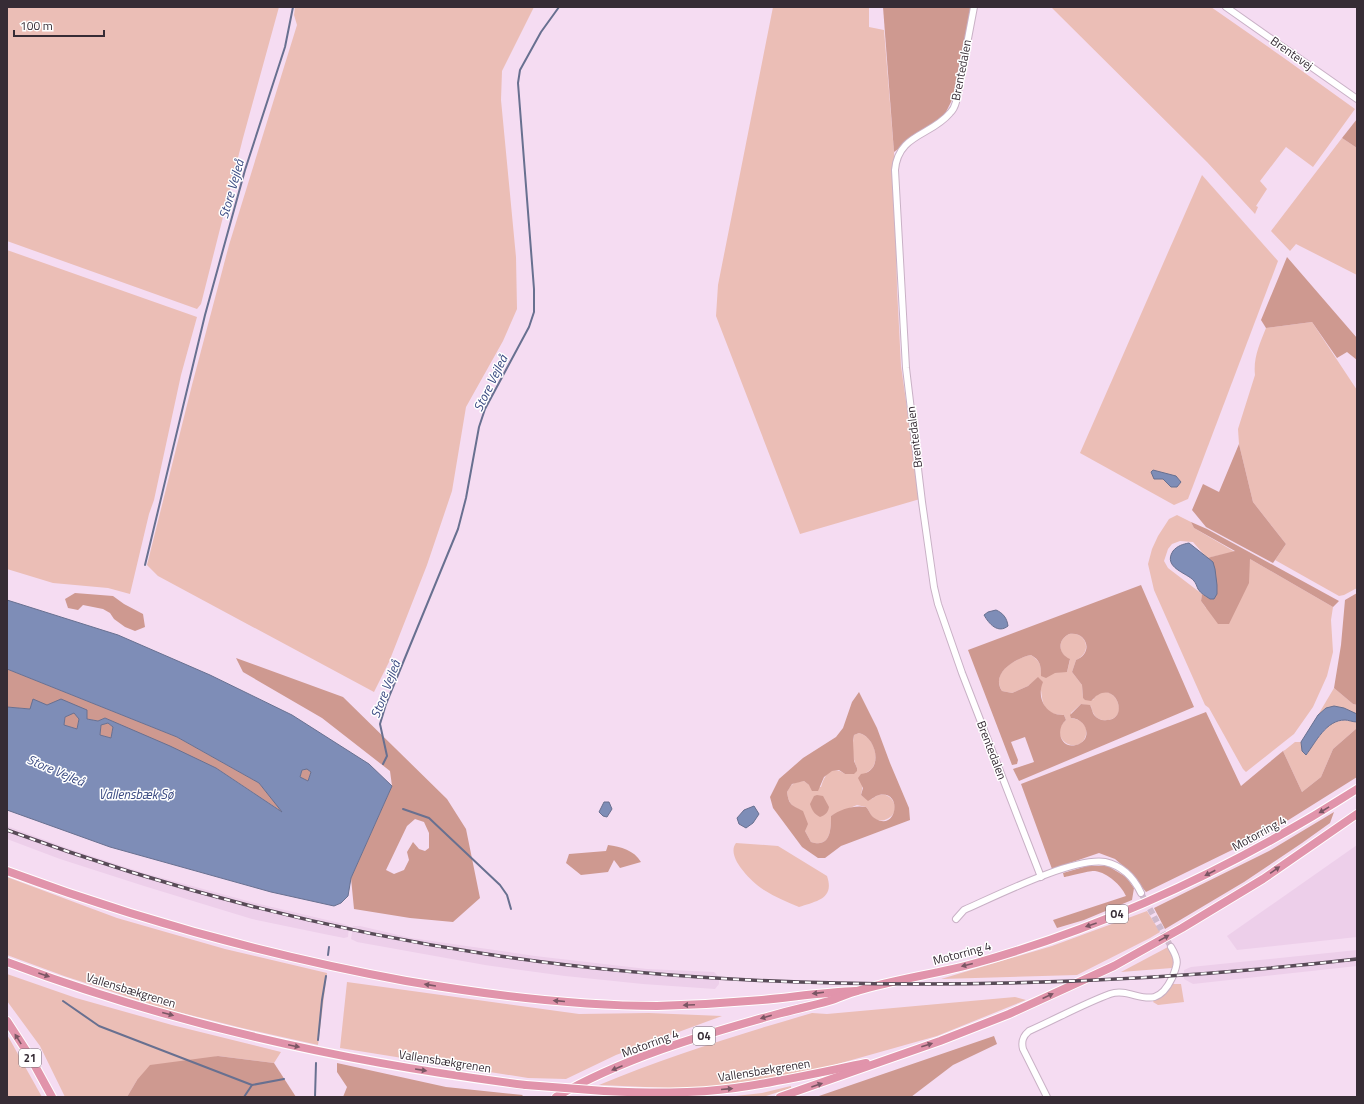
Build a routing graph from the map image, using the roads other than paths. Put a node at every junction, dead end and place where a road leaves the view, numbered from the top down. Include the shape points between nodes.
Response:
1 (974, 7) edge
2 (1226, 7) edge
3 (1357, 99) edge
4 (1357, 789) edge
5 (1357, 814) edge
6 (7, 871) edge
7 (1041, 877) junction
8 (1141, 893) tunnel mouth
9 (956, 919) dead end
10 (1171, 947) tunnel mouth
11 (7, 962) edge
12 (857, 991) junction
13 (7, 1021) edge
14 (890, 1058) junction
15 (52, 1097) edge
16 (556, 1097) edge
17 (780, 1097) edge
18 (1047, 1097) edge

1 - 7 street, Brentedalen via 956,102 951,112 907,144 896,159 906,368 922,502 938,604
2 - 3 street, Brentevej
4 -> 12 highway, Motorring 4 / O4 via 1271,841 1207,875 1096,923 976,963
14 -> 5 highway via 1009,1014 1114,966 1263,879
12 -> 6 highway via 656,1006 564,1002 469,991 354,971 218,939 121,911
7 - 8 street via 1080,863 1107,862 1128,873
7 - 9 street via 964,910
10 - 18 street via 1176,956 1177,966 1164,991 1150,997 1113,993 1026,1034 1023,1048
11 -> 14 highway, Vallensbækgrenen, bridge via 150,1009 269,1040 421,1071 526,1085 604,1091 692,1092 777,1082
12 -> 16 highway, Motorring 4 / O4 via 651,1054 577,1085
15 -> 13 highway, 21
17 -> 14 highway

